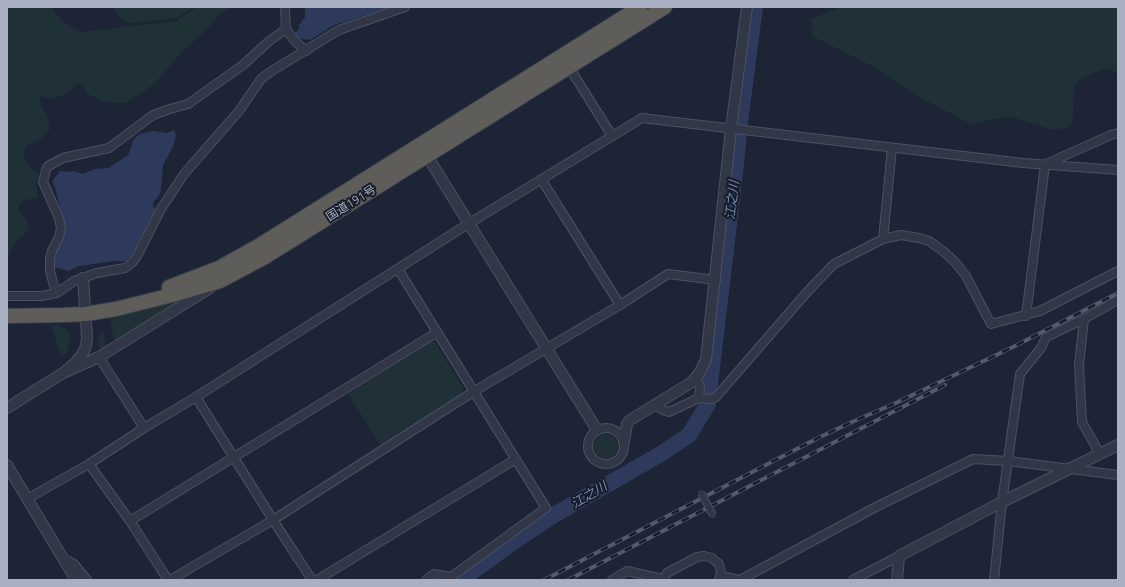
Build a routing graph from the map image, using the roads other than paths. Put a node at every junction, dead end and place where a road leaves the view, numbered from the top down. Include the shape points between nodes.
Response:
1 (285, 7) edge
2 (405, 7) edge
3 (640, 7) edge
4 (665, 7) edge
5 (747, 7) edge
6 (286, 30) junction
7 (306, 51) junction
8 (569, 67) junction
9 (731, 129) junction
10 (1118, 133) edge
11 (612, 136) junction
12 (892, 148) junction
13 (423, 150) junction
14 (1045, 164) junction
15 (1118, 170) edge
16 (541, 179) junction
17 (468, 224) junction
18 (882, 239) junction
19 (398, 269) junction
20 (1118, 271) edge
21 (84, 278) junction
22 (716, 280) junction
23 (220, 281) junction
24 (57, 292) junction
25 (7, 296) edge
26 (1118, 300) edge
27 (620, 305) junction
28 (7, 309) edge
29 (85, 309) junction
30 (7, 316) edge
31 (1026, 316) junction
32 (1084, 319) junction
33 (436, 333) junction
34 (546, 349) junction
35 (99, 357) junction
36 (63, 373) junction
37 (696, 378) junction
38 (473, 392) junction
39 (196, 397) junction
40 (699, 398) junction
41 (655, 405) junction
42 (7, 408) edge
43 (144, 428) junction
44 (597, 430) junction
45 (624, 442) junction
46 (1118, 445) edge
47 (1100, 454) junction
48 (235, 458) junction
49 (516, 459) junction
50 (1008, 461) junction
51 (89, 464) junction
52 (7, 465) edge
53 (1070, 469) junction
54 (1118, 475) edge
55 (701, 493) dead end
56 (27, 499) junction
57 (1002, 502) junction
58 (712, 516) dead end
59 (273, 520) junction
60 (130, 521) junction
61 (899, 556) junction
62 (61, 557) junction
63 (720, 578) edge
64 (76, 580) edge
65 (87, 580) edge
66 (169, 580) edge
67 (312, 580) edge
68 (317, 580) edge
69 (426, 580) edge
70 (612, 580) edge
71 (663, 580) edge
72 (739, 580) edge
73 (853, 580) edge
74 (897, 580) edge
75 (994, 580) edge

1 - 6 street
2 - 7 street via 339,30
3 - 13 highway, 国道191号
4 - 8 highway, 国道191号
5 - 9 street
6 - 7 street
6 - 24 street via 268,42 243,66 188,104 153,115 109,148 63,158 48,166 43,182 62,228 50,259 50,270
7 - 21 street via 260,79 239,111 184,174 160,209 132,263 125,268
8 - 11 street
8 - 13 highway, 国道191号
9 - 11 street via 642,118
9 - 12 street
9 - 22 street
10 - 14 street
11 - 16 street
12 - 14 street
12 - 18 street
13 - 17 street
13 - 23 highway, 国道191号 via 265,257
13 - 29 highway, 国道191号 via 219,268 175,286
14 - 15 street
14 - 31 street
16 - 17 street
16 - 27 street
17 - 19 street
17 - 34 street
18 - 31 street via 901,235 918,238 929,241 943,251 966,276 991,324
18 - 40 street via 834,264 716,397
19 - 33 street
19 - 39 street
20 - 31 street
21 - 24 street
21 - 29 street
22 - 27 street via 668,274
22 - 37 street via 706,359
23 - 29 highway, 国道191号 via 198,289 116,309
23 - 35 street
24 - 25 street via 41,296
26 - 32 street
27 - 34 street
28 - 29 highway, 国道191号
29 - 30 highway, 国道191号
29 - 36 street via 86,346 76,362
32 - 47 street via 1079,365 1082,422
32 - 50 street via 1046,337 1041,348 1020,374
33 - 38 street
33 - 48 street
34 - 38 street
34 - 44 street
35 - 36 street
35 - 43 street
36 - 42 street
37 - 40 street via 700,386
37 - 41 street
38 - 49 street
38 - 59 street
39 - 43 street
39 - 48 street
40 - 41 street via 669,412
41 - 45 street via 630,420
43 - 51 street
44 - 45 street via 613,429 621,435
44 - 45 street via 590,437 588,448 592,457 600,463 611,464 620,459
46 - 47 street
47 - 53 street
48 - 59 street
48 - 60 street
49 - 68 street
49 - 69 street via 546,508 451,577 434,574
50 - 53 street
50 - 57 street
50 - 72 street via 973,459
51 - 56 street
51 - 60 street
52 - 56 street
53 - 54 street
53 - 57 street
55 - 58 street, bridge
56 - 62 street
57 - 61 street
57 - 75 street
59 - 66 street
59 - 67 street
60 - 66 street
61 - 73 street
61 - 74 street
62 - 64 street
62 - 65 street via 74,564
63 - 71 street via 722,573 719,564 704,556 697,557 667,573
63 - 72 street
70 - 71 street via 627,571

